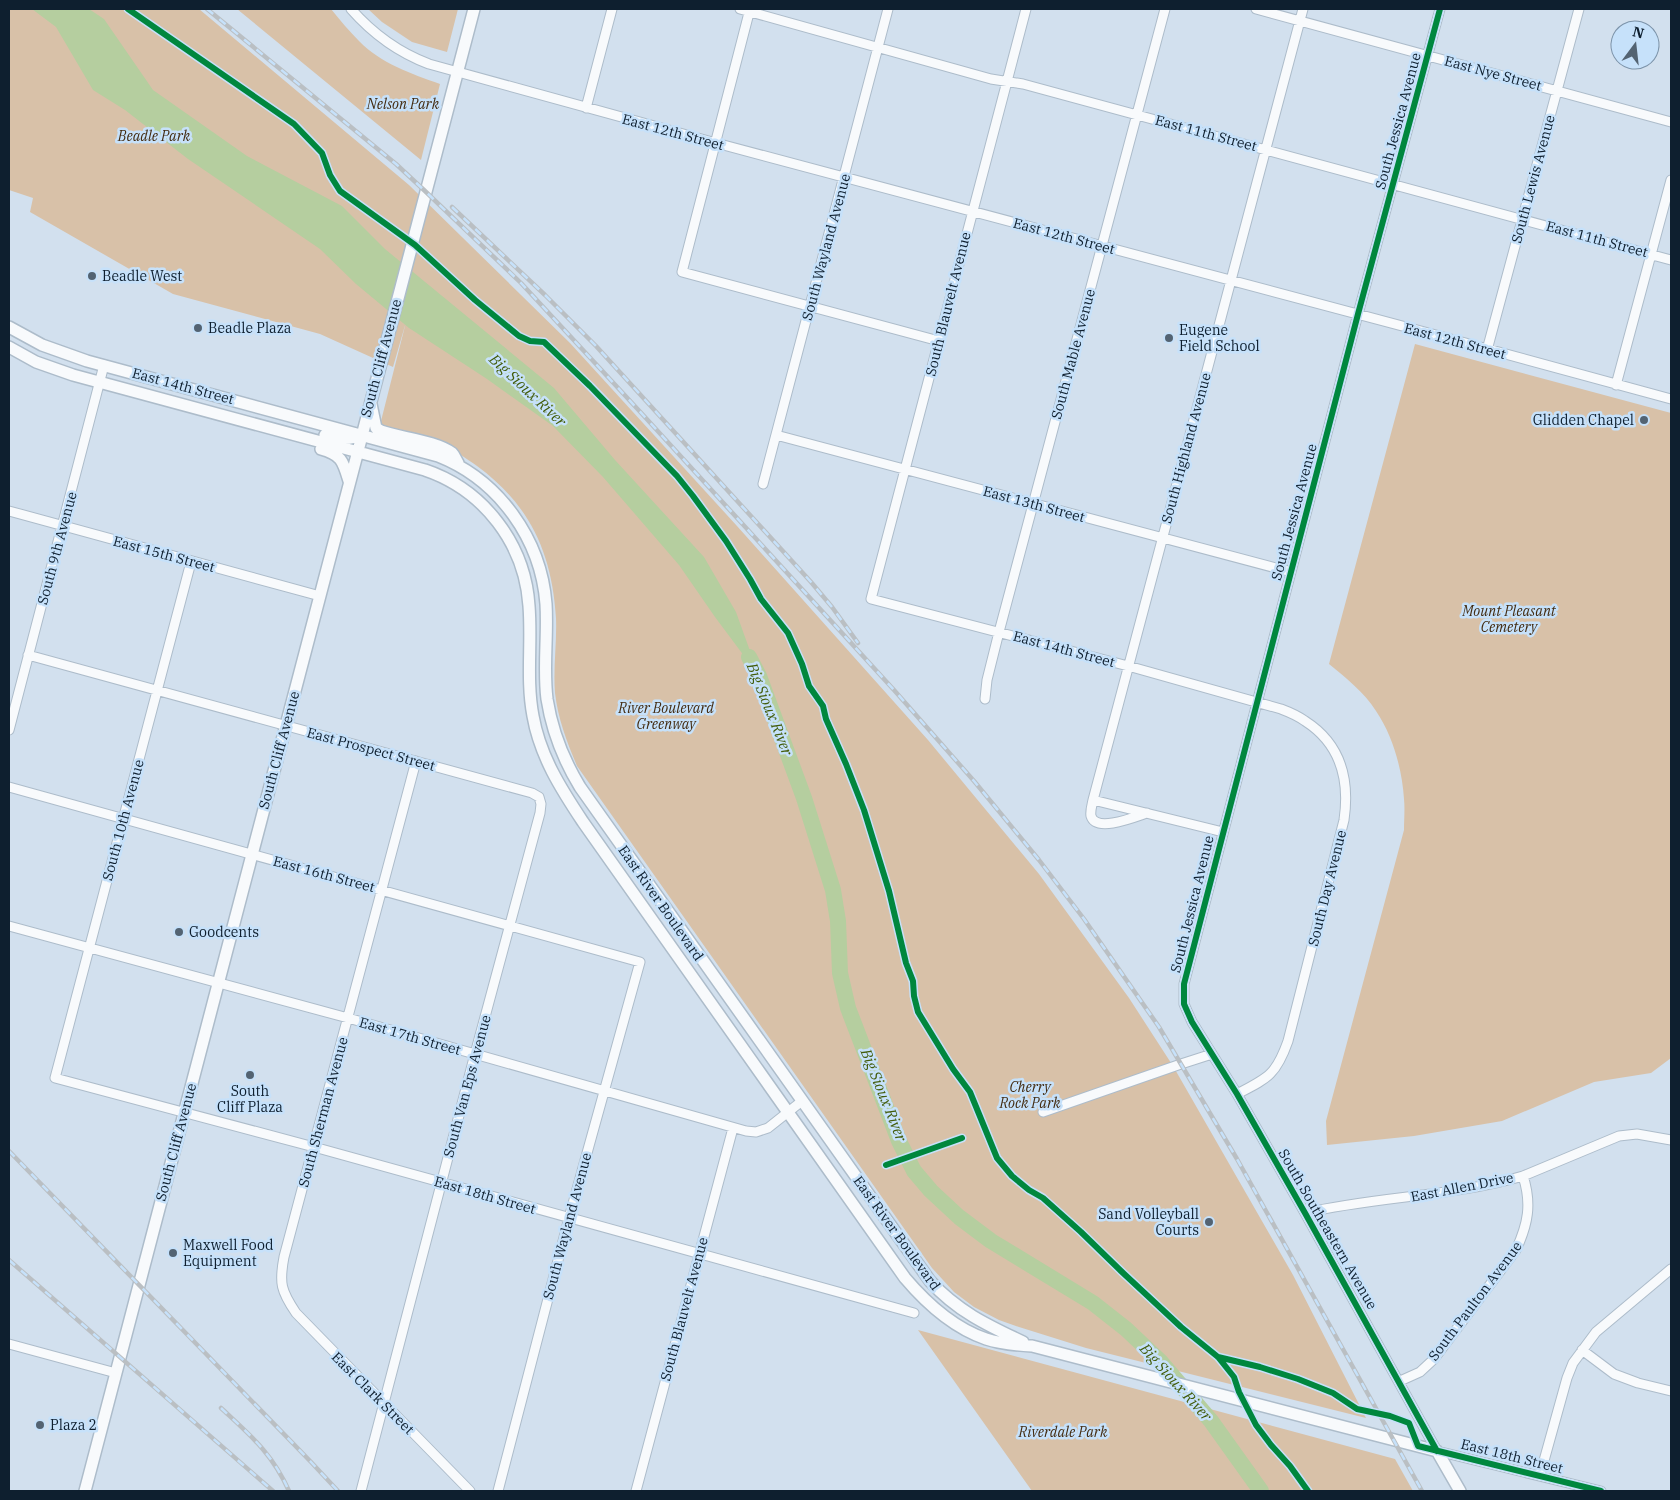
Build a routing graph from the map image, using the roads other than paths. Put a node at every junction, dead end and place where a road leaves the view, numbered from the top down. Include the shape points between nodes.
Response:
1 (351, 9) edge
2 (474, 9) edge
3 (612, 9) edge
4 (740, 9) edge
5 (888, 9) edge
6 (1026, 9) edge
7 (1165, 9) edge
8 (1256, 9) edge
9 (1303, 9) edge
10 (1440, 9) edge
11 (1579, 9) edge
12 (750, 10) edge
13 (1300, 21) junction
14 (878, 48) junction
15 (1428, 56) junction
16 (457, 72) junction
17 (1007, 82) junction
18 (1558, 91) junction
19 (586, 108) junction
20 (1136, 114) junction
21 (1671, 122) edge
22 (716, 144) junction
23 (1265, 149) junction
24 (844, 177) junction
25 (1671, 180) edge
26 (1394, 184) junction
27 (972, 211) junction
28 (1522, 219) junction
29 (1102, 246) junction
30 (1652, 254) junction
31 (1671, 260) edge
32 (1230, 281) junction
33 (810, 307) junction
34 (1358, 314) junction
35 (9, 327) edge
36 (939, 341) junction
37 (9, 347) edge
38 (1487, 350) junction
39 (104, 365) junction
40 (100, 383) junction
41 (1616, 384) junction
42 (1671, 399) edge
43 (370, 402) junction
44 (245, 421) junction
45 (362, 435) junction
46 (776, 435) junction
47 (357, 451) junction
48 (459, 465) junction
49 (905, 470) junction
50 (481, 480) junction
51 (350, 482) junction
52 (763, 484) dead end
53 (1034, 504) junction
54 (9, 511) edge
55 (63, 526) junction
56 (1163, 537) junction
57 (191, 562) junction
58 (1291, 572) junction
59 (320, 596) junction
60 (871, 599) joint
61 (999, 632) junction
62 (28, 656) junction
63 (1128, 666) junction
64 (157, 690) junction
65 (985, 699) dead end
66 (1257, 702) junction
67 (285, 725) junction
68 (9, 730) edge
69 (416, 760) junction
70 (9, 787) edge
71 (539, 797) joint
72 (1093, 800) junction
73 (1147, 813) junction
74 (124, 818) junction
75 (1223, 832) junction
76 (252, 854) junction
77 (382, 890) junction
78 (9, 926) edge
79 (510, 927) junction
80 (90, 949) junction
81 (640, 962) joint
82 (218, 983) junction
83 (348, 1018) junction
84 (1192, 1022) joint
85 (475, 1054) junction
86 (1212, 1054) junction
87 (56, 1078) joint
88 (603, 1091) junction
89 (1237, 1094) junction
90 (802, 1101) junction
91 (184, 1112) junction
92 (1043, 1112) dead end
93 (787, 1113) junction
94 (733, 1128) junction
95 (1671, 1140) edge
96 (314, 1147) junction
97 (1523, 1176) junction
98 (442, 1183) junction
99 (1305, 1213) junction
100 (568, 1218) junction
101 (698, 1254) junction
102 (1671, 1269) edge
103 (282, 1289) joint
104 (914, 1314) dead end
105 (9, 1344) edge
106 (1032, 1346) junction
107 (1582, 1350) junction
108 (116, 1373) junction
109 (1400, 1381) junction
110 (1671, 1392) edge
111 (384, 1405) junction
112 (1437, 1450) junction
113 (1540, 1475) junction
114 (85, 1491) edge
115 (361, 1491) edge
116 (470, 1491) edge
117 (498, 1491) edge
118 (636, 1491) edge
119 (1460, 1491) edge
120 (1601, 1491) edge

1 - 16 street, East 12th Street via 375,34 400,52
2 - 16 main road, South Cliff Avenue
3 - 19 street
4 - 12 street, East 11th Street
5 - 14 street, South Wayland Avenue
6 - 17 street, South Blauvelt Avenue
7 - 20 street, South Mable Avenue
8 - 13 street, East Nye Street
9 - 13 street, South Highland Avenue
10 - 15 street, South Jessica Avenue
11 - 18 street, South Lewis Avenue
12 - 14 street, East 11th Street
12 - 22 street
13 - 15 street, East Nye Street
13 - 23 street, South Highland Avenue
14 - 17 street, East 11th Street
14 - 24 street, South Wayland Avenue
15 - 18 street, East Nye Street
15 - 26 street, South Jessica Avenue
16 - 19 street, East 12th Street
16 - 43 main road, South Cliff Avenue
17 - 20 street, East 11th Street
17 - 27 street, South Blauvelt Avenue
18 - 21 street, East Nye Street
18 - 28 street, South Lewis Avenue
19 - 22 street, East 12th Street
20 - 23 street, East 11th Street
20 - 29 street, South Mable Avenue
22 - 24 street, East 12th Street
22 - 33 street via 682,272
23 - 26 street, East 11th Street
23 - 32 street, South Highland Avenue
24 - 27 street, East 12th Street
24 - 33 street, South Wayland Avenue
25 - 30 street
26 - 28 street, East 11th Street
26 - 34 street, South Jessica Avenue
27 - 29 street, East 12th Street
27 - 36 street, South Blauvelt Avenue
28 - 30 street, East 11th Street
28 - 38 street, South Lewis Avenue
29 - 32 street, East 12th Street
29 - 53 street, South Mable Avenue
30 - 31 street, East 11th Street
30 - 41 street
32 - 34 street, East 12th Street
32 - 56 street, South Highland Avenue
33 - 36 street
33 - 46 street, South Wayland Avenue
34 - 38 street, East 12th Street
34 - 58 street, South Jessica Avenue
35 - 39 main road, East 14th Street via 51,348
36 - 49 street, South Blauvelt Avenue
37 - 40 main road, East 14th Street via 53,369
38 - 41 street, East 12th Street
39 - 40 street, South 9th Avenue
39 - 45 main road, East 14th Street
40 - 44 main road, East 14th Street
40 - 55 street, South 9th Avenue
41 - 42 street, East 12th Street
43 - 45 main road, South Cliff Avenue
43 - 48 main road via 376,428 446,450 453,454
44 - 45 main road via 267,419 338,438 352,439
44 - 47 main road, East 14th Street
44 - 51 main road via 262,433 337,454 344,462
45 - 47 main road, South Cliff Avenue
45 - 48 main road, East River Boulevard
46 - 49 street, East 13th Street
46 - 52 street, South Wayland Avenue
47 - 50 main road via 366,446 380,446
47 - 51 main road, South Cliff Avenue
47 - 93 main road, East River Boulevard via 425,470 450,481 472,495 505,531 519,558 528,590 530,698 539,740 554,776
48 - 50 main road, East River Boulevard
49 - 53 street, East 13th Street
49 - 60 street, South Blauvelt Avenue
50 - 90 main road, East River Boulevard via 519,522 540,569 546,612 547,696 555,736 569,769 596,813
51 - 59 main road, South Cliff Avenue
53 - 56 street, East 13th Street
53 - 61 street, South Mable Avenue
54 - 55 street, East 15th Street
55 - 57 street, East 15th Street
55 - 62 street, South 9th Avenue
56 - 58 street, East 13th Street
56 - 63 street, South Highland Avenue
57 - 59 street, East 15th Street
57 - 64 street, South 10th Avenue
58 - 66 street, South Jessica Avenue
59 - 67 main road, South Cliff Avenue
60 - 61 street, East 14th Street
61 - 63 street, East 14th Street
61 - 65 street, South Mable Avenue
62 - 64 street, East Prospect Street
62 - 68 street, South 9th Avenue
63 - 66 street, East 14th Street
63 - 72 street, South Highland Avenue
64 - 67 street, East Prospect Street
64 - 74 street, South 10th Avenue
66 - 75 street, South Jessica Avenue
66 - 89 street, South Day Avenue via 1281,708 1304,720 1329,742 1340,762 1346,785 1346,804 1282,1058 1266,1080
67 - 69 street, East Prospect Street
67 - 76 main road, South Cliff Avenue
69 - 71 street, East Prospect Street
69 - 77 street, South Sherman Avenue
70 - 74 street, East 16th Street
71 - 79 street, South Van Eps Avenue via 540,813
72 - 73 street
72 - 73 street via 1091,817 1101,824
73 - 75 street
74 - 76 street, East 16th Street
74 - 80 street, South 10th Avenue
75 - 84 street, South Jessica Avenue via 1184,984 1184,1004
76 - 77 street, East 16th Street
76 - 82 main road, South Cliff Avenue
77 - 79 street, East 16th Street
77 - 83 street, South Sherman Avenue
78 - 80 street, East 17th Street
79 - 81 street, East 16th Street
79 - 85 street, South Van Eps Avenue
80 - 82 street, East 17th Street
80 - 87 street, South 10th Avenue
81 - 88 street, South Wayland Avenue
82 - 83 street, East 17th Street
82 - 91 main road, South Cliff Avenue
83 - 85 street, East 17th Street
83 - 96 street, South Sherman Avenue
84 - 86 street, South Southeastern Avenue
85 - 88 street, East 17th Street
85 - 98 street, South Van Eps Avenue
86 - 89 street, South Southeastern Avenue
86 - 92 street
87 - 91 street, East 18th Street
88 - 94 street, East 17th Street
88 - 100 street, South Wayland Avenue
89 - 99 street, South Southeastern Avenue
90 - 93 street, East 17th Street
90 - 106 main road, East River Boulevard via 938,1291 971,1316
91 - 96 street, East 18th Street
91 - 108 main road, South Cliff Avenue
93 - 94 street, East 17th Street via 762,1131
93 - 106 main road, East River Boulevard via 905,1278 925,1301 975,1335 1006,1344
94 - 101 street, South Blauvelt Avenue
95 - 97 street, East Allen Drive via 1636,1134 1619,1136
96 - 98 street, East 18th Street
96 - 103 street, South Sherman Avenue via 284,1257
97 - 99 street, East Allen Drive
97 - 109 street, South Paulton Avenue via 1528,1210 1525,1231 1516,1250 1434,1359 1420,1372
98 - 100 street, East 18th Street
98 - 111 street, South Van Eps Avenue
99 - 109 street, South Southeastern Avenue
100 - 101 street, East 18th Street
100 - 117 street, South Wayland Avenue
101 - 104 street, East 18th Street
101 - 118 street, South Blauvelt Avenue
102 - 107 street via 1596,1332
103 - 111 street, East Clark Street via 310,1329
105 - 108 street
106 - 112 main road, East 18th Street
107 - 110 street via 1614,1374
107 - 113 street via 1567,1378
108 - 114 main road, South Cliff Avenue
109 - 112 street, South Southeastern Avenue
111 - 115 street, South Van Eps Avenue
111 - 116 street, East Clark Street
112 - 113 street, East 18th Street
112 - 119 main road, South Southeastern Avenue
113 - 120 street, East 18th Street

